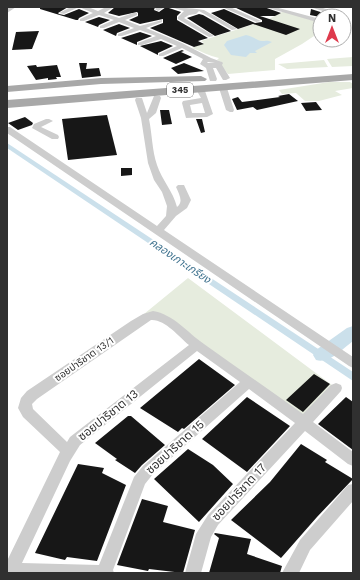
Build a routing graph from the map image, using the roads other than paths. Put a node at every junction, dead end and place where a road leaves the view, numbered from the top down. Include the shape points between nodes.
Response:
1 (13, 7) edge
2 (76, 7) edge
3 (82, 7) edge
4 (111, 7) edge
5 (173, 7) edge
6 (224, 7) edge
7 (268, 7) edge
8 (216, 8) dead end
9 (209, 10) dead end
10 (7, 11) edge
11 (199, 11) junction
12 (188, 12) junction
13 (62, 13) dead end
14 (98, 13) junction
15 (135, 14) dead end
16 (312, 19) edge
17 (82, 20) dead end
18 (119, 20) junction
19 (258, 21) dead end
20 (160, 22) dead end
21 (102, 27) dead end
22 (139, 29) junction
23 (234, 29) dead end
24 (120, 35) dead end
25 (211, 36) dead end
26 (160, 37) junction
27 (140, 44) dead end
28 (182, 46) junction
29 (161, 55) dead end
30 (209, 63) junction
31 (353, 68) edge
32 (353, 77) edge
33 (210, 79) junction
34 (228, 84) junction
35 (102, 85) junction
36 (7, 89) edge
37 (7, 95) edge
38 (157, 98) junction
39 (120, 99) junction
40 (138, 100) junction
41 (7, 104) edge
42 (7, 110) edge
43 (230, 110) dead end
44 (145, 118) junction
45 (33, 119) dead end
46 (7, 129) edge
47 (55, 137) dead end
48 (181, 187) dead end
49 (171, 215) junction
50 (158, 231) junction
51 (197, 345) junction
52 (353, 363) edge
53 (248, 381) junction
54 (336, 388) dead end
55 (304, 422) junction
56 (68, 451) junction
57 (353, 460) edge
58 (353, 490) edge
59 (9, 571) edge
60 (83, 572) edge
61 (105, 573) edge
62 (193, 573) edge
63 (290, 573) edge

1 - 10 street
2 - 13 street
3 - 14 street
4 - 14 street
5 - 12 street
6 - 8 street
6 - 19 street
7 - 16 street
9 - 11 street
11 - 12 street
11 - 23 street
12 - 25 street via 180,18
14 - 17 street
14 - 18 street
15 - 18 street
18 - 21 street
18 - 22 street
20 - 22 street
22 - 24 street
22 - 26 street
26 - 27 street
26 - 28 street
28 - 29 street
28 - 30 street
30 - 33 street
30 - 34 street via 220,63 218,65
31 - 34 main road, 345
32 - 34 main road, 345
33 - 34 main road, 345
33 - 35 main road, 345
34 - 38 main road via 203,96
34 - 39 main road, 345
34 - 43 street
35 - 36 main road
35 - 37 main road, 345
38 - 40 main road
38 - 44 street via 152,114
39 - 40 main road
39 - 41 main road, 345
39 - 42 main road
40 - 44 street
44 - 49 street via 152,163 167,192 172,206
45 - 47 street via 49,118 36,128
46 - 50 street
48 - 49 street via 186,200 184,206
49 - 50 street
50 - 52 street
51 - 53 street, ซอยปาริชาต 13/1
51 - 56 street, ซอยปาริชาต 13 via 86,431
51 - 56 street, ซอยปาริชาต 13/1 via 159,316 146,316 32,395 25,408
53 - 55 street, ซอยปาริชาต 13/1
53 - 61 street, ซอยปาริชาต 15 via 148,470 139,481
54 - 55 street, ซอยปาริชาต 17
55 - 57 street, ซอยปาริชาต 13/1
55 - 62 street, ซอยปาริชาต 17 via 213,520 204,534
56 - 59 street, ซอยปาริชาต 13
58 - 63 street via 305,545
59 - 60 street
60 - 61 street

